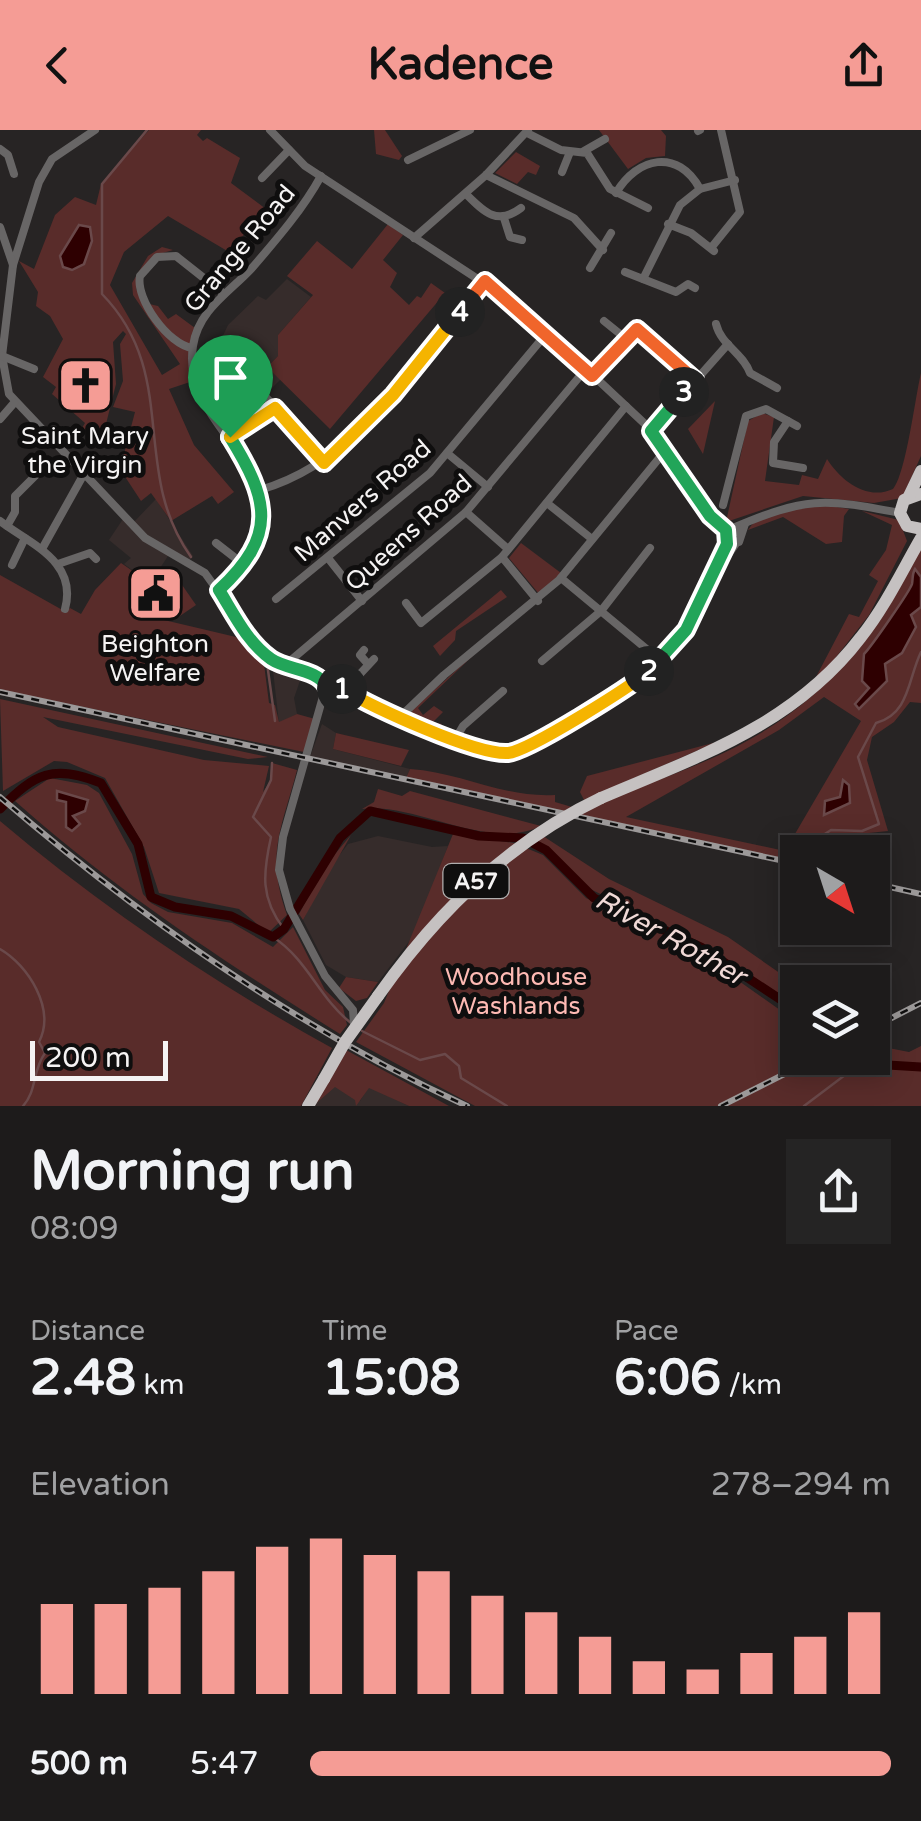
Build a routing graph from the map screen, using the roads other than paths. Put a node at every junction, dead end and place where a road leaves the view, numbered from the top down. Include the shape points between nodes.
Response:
1 (95, 130) edge
2 (270, 130) edge
3 (470, 130) edge
4 (721, 130) edge
5 (528, 131) edge
6 (605, 139) dead end
7 (0, 149) edge
8 (290, 150) junction
9 (584, 151) junction
10 (570, 152) junction
11 (406, 163) dead end
12 (562, 172) dead end
13 (14, 174) dead end
14 (486, 175) junction
15 (321, 176) junction
16 (262, 178) dead end
17 (735, 180) junction
18 (700, 190) junction
19 (616, 193) junction
20 (466, 194) junction
21 (634, 201) junction
22 (521, 208) dead end
23 (648, 208) dead end
24 (630, 212) dead end
25 (504, 218) junction
26 (668, 224) junction
27 (0, 227) edge
28 (611, 233) dead end
29 (414, 238) junction
30 (522, 240) dead end
31 (602, 250) junction
32 (13, 265) junction
33 (590, 268) dead end
34 (625, 272) dead end
35 (644, 279) junction
36 (485, 281) junction
37 (694, 288) dead end
38 (224, 294) junction
39 (604, 322) dead end
40 (716, 324) dead end
41 (546, 334) junction
42 (625, 338) junction
43 (728, 344) junction
44 (192, 348) junction
45 (2, 356) edge
46 (34, 369) dead end
47 (588, 373) junction
48 (695, 380) junction
49 (777, 388) dead end
50 (264, 395) dead end
51 (14, 403) junction
52 (626, 406) junction
53 (275, 408) junction
54 (0, 420) edge
55 (651, 431) junction
56 (230, 437) junction
57 (665, 450) junction
58 (447, 453) junction
59 (37, 463) dead end
60 (324, 463) junction
61 (803, 468) dead end
62 (921, 470) edge
63 (85, 472) junction
64 (488, 488) junction
65 (260, 490) junction
66 (723, 494) junction
67 (915, 495) edge
68 (546, 504) junction
69 (703, 506) junction
70 (723, 506) dead end
71 (466, 512) junction
72 (900, 513) junction
73 (3, 524) edge
74 (914, 528) edge
75 (733, 531) junction
76 (25, 538) junction
77 (921, 538) edge
78 (592, 540) junction
79 (216, 542) dead end
80 (731, 544) junction
81 (42, 548) junction
82 (650, 548) dead end
83 (92, 553) dead end
84 (505, 553) junction
85 (328, 558) junction
86 (58, 564) junction
87 (243, 564) junction
88 (12, 565) dead end
89 (902, 572) junction
90 (561, 578) junction
91 (219, 590) junction
92 (276, 599) dead end
93 (362, 601) junction
94 (538, 601) junction
95 (406, 604) dead end
96 (78, 609) dead end
97 (601, 611) junction
98 (364, 650) dead end
99 (542, 661) dead end
100 (661, 661) junction
101 (284, 666) junction
102 (326, 686) junction
103 (345, 690) junction
104 (503, 690) dead end
105 (400, 717) junction
106 (442, 718) dead end
107 (431, 729) junction
108 (456, 738) junction
109 (378, 996) junction
110 (344, 999) junction
111 (355, 1025) junction
112 (308, 1106) edge

1 - 32 street via 46,166
2 - 8 street
3 - 11 street
4 - 17 street
5 - 10 street
5 - 14 street
6 - 9 street
7 - 13 street
8 - 15 street
8 - 16 street
9 - 10 street
9 - 19 street
10 - 12 street
14 - 20 street
14 - 31 street via 574,218
15 - 29 street
15 - 38 street, Grange Road via 273,243
17 - 18 street
17 - 26 street via 738,216 713,249
18 - 19 street via 684,169 660,161 632,170
18 - 26 street
19 - 21 street
20 - 25 street via 487,214
20 - 29 street
21 - 23 street
21 - 24 street
22 - 25 street
25 - 30 street via 510,237
26 - 35 street
27 - 32 street
28 - 31 street
29 - 36 street
31 - 33 street
32 - 45 street
34 - 35 street
35 - 37 street via 676,292 688,284
36 - 41 street
36 - 60 street via 393,395
38 - 44 street, Grange Road via 204,316
38 - 44 street via 176,256 158,257 140,276 143,297 177,344
39 - 42 street
40 - 43 street
41 - 47 street
41 - 58 street, Manvers Road
42 - 47 street, Queens Road
42 - 48 street via 637,329
43 - 48 street
43 - 49 street via 750,373
44 - 56 street, Grange Road via 199,388
45 - 46 street
45 - 51 street
47 - 52 street
47 - 64 street, Queens Road
48 - 55 street
50 - 53 street
51 - 54 street
51 - 63 street
52 - 55 street
52 - 68 street
53 - 56 street
53 - 60 street
55 - 57 street
56 - 65 street, Grange Road
57 - 69 street
57 - 78 street
58 - 64 street
58 - 85 street, Manvers Road
59 - 73 street via 41,470 16,496 19,507
60 - 65 street
61 - 66 street via 772,467 774,442 792,423 766,409 746,416
62 - 67 highway
63 - 81 street
63 - 91 street via 147,540 194,566
64 - 71 street, Queens Road
65 - 87 street via 260,533
66 - 69 street
66 - 70 street
67 - 72 highway
68 - 78 street
68 - 84 street
69 - 75 street
71 - 84 street
71 - 93 street, Queens Road
72 - 74 highway
72 - 75 street via 808,502 786,505
73 - 76 street
74 - 89 highway, A57
75 - 80 street
75 - 80 street
76 - 81 street
76 - 88 street
77 - 89 highway, A57
78 - 90 street
79 - 87 street
80 - 100 street via 686,630
81 - 86 street
82 - 97 street
83 - 86 street
84 - 94 street
84 - 95 street via 422,623
85 - 92 street, Manvers Road
85 - 93 street
86 - 96 street via 66,606
87 - 91 street
89 - 109 highway, A57, bridge via 850,651 775,719 532,837 480,876
90 - 94 street
90 - 97 street
91 - 101 street via 250,640
93 - 101 street, Queens Road
94 - 105 street
97 - 99 street
97 - 100 street
98 - 103 street via 360,654 371,662
100 - 108 street via 512,752
101 - 102 street
102 - 103 street
102 - 110 street via 280,847 280,876 295,920
103 - 105 street
104 - 108 street
105 - 107 street
106 - 107 street
107 - 108 street
109 - 110 street via 360,1005
109 - 111 highway, A57
110 - 111 street
111 - 112 highway, A57, bridge

